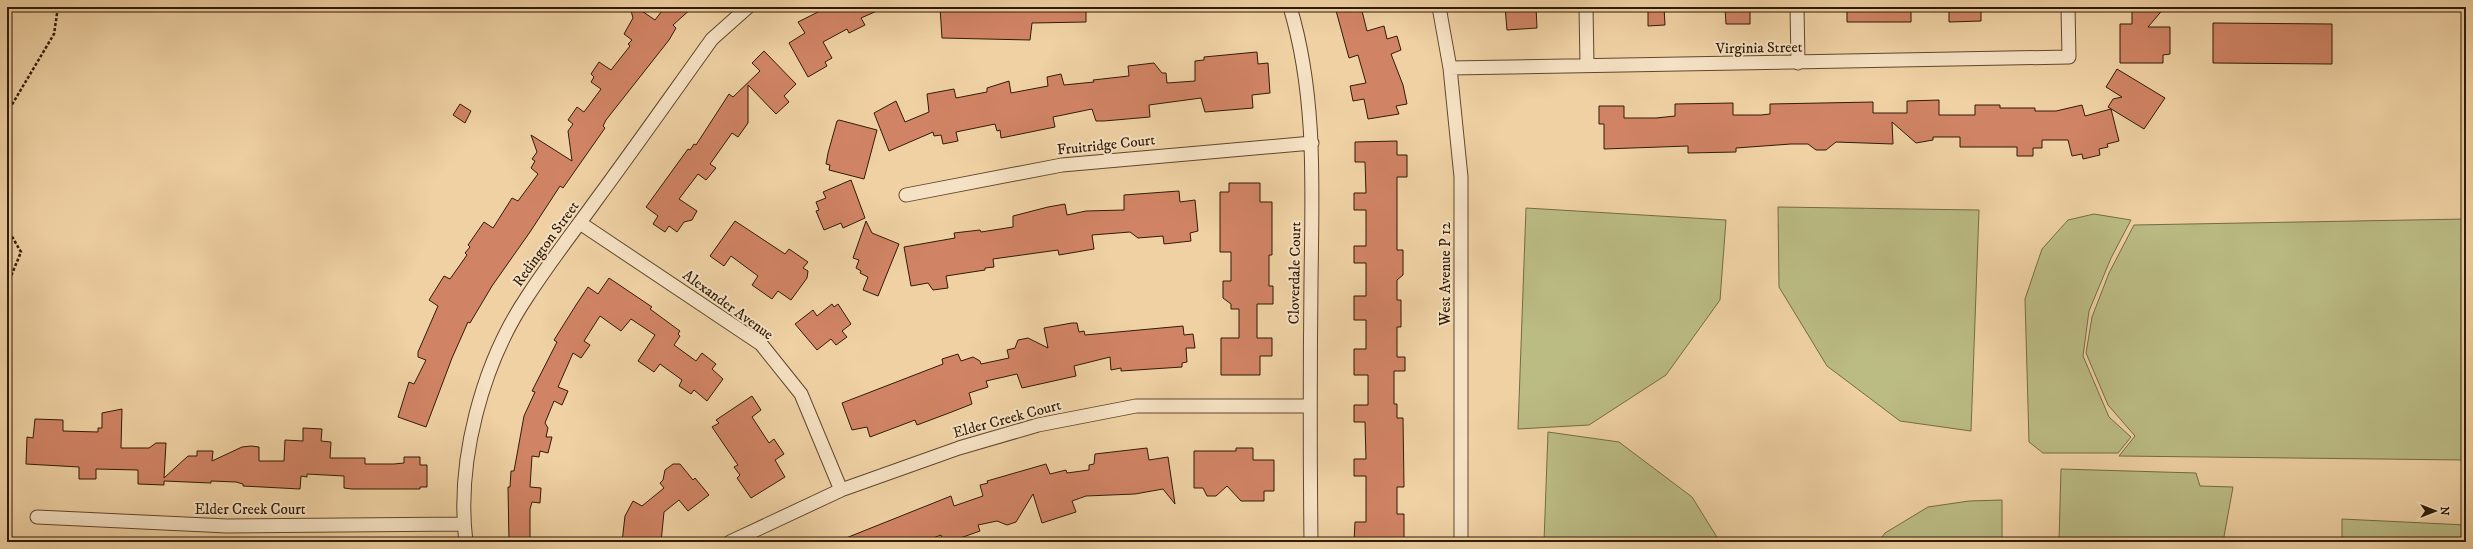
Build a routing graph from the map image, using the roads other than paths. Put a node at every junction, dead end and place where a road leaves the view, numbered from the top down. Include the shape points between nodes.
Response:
1 (748, 7) edge
2 (1290, 7) edge
3 (1439, 7) edge
4 (1586, 7) edge
5 (1797, 7) edge
6 (2068, 7) edge
7 (1798, 63) junction
8 (1587, 65) junction
9 (1450, 68) junction
10 (1312, 143) junction
11 (906, 195) dead end
12 (580, 223) junction
13 (1310, 406) junction
14 (841, 490) junction
15 (37, 517) dead end
16 (464, 524) junction
17 (466, 542) edge
18 (730, 542) edge
19 (1311, 542) edge
20 (1462, 542) edge

1 - 12 street, Redington Street via 712,39
2 - 10 street, Cloverdale Court via 1301,43
3 - 9 street, West Avenue P 12
4 - 8 street
5 - 7 street
6 - 7 street, Virginia Street via 2069,57
7 - 8 street, Virginia Street
8 - 9 street, Virginia Street
9 - 20 street, West Avenue P 12 via 1461,177
10 - 11 street, Fruitridge Court via 1062,165
10 - 13 street, Cloverdale Court
12 - 14 street, Alexander Avenue via 761,344 801,394
12 - 16 street, Redington Street via 526,298 493,361 477,410 466,468
13 - 14 street, Elder Creek Court via 1136,406 1038,425 959,448
13 - 19 street, Cloverdale Court
14 - 18 street, Elder Creek Court
15 - 16 street, Elder Creek Court via 227,526
16 - 17 street, Redington Street

